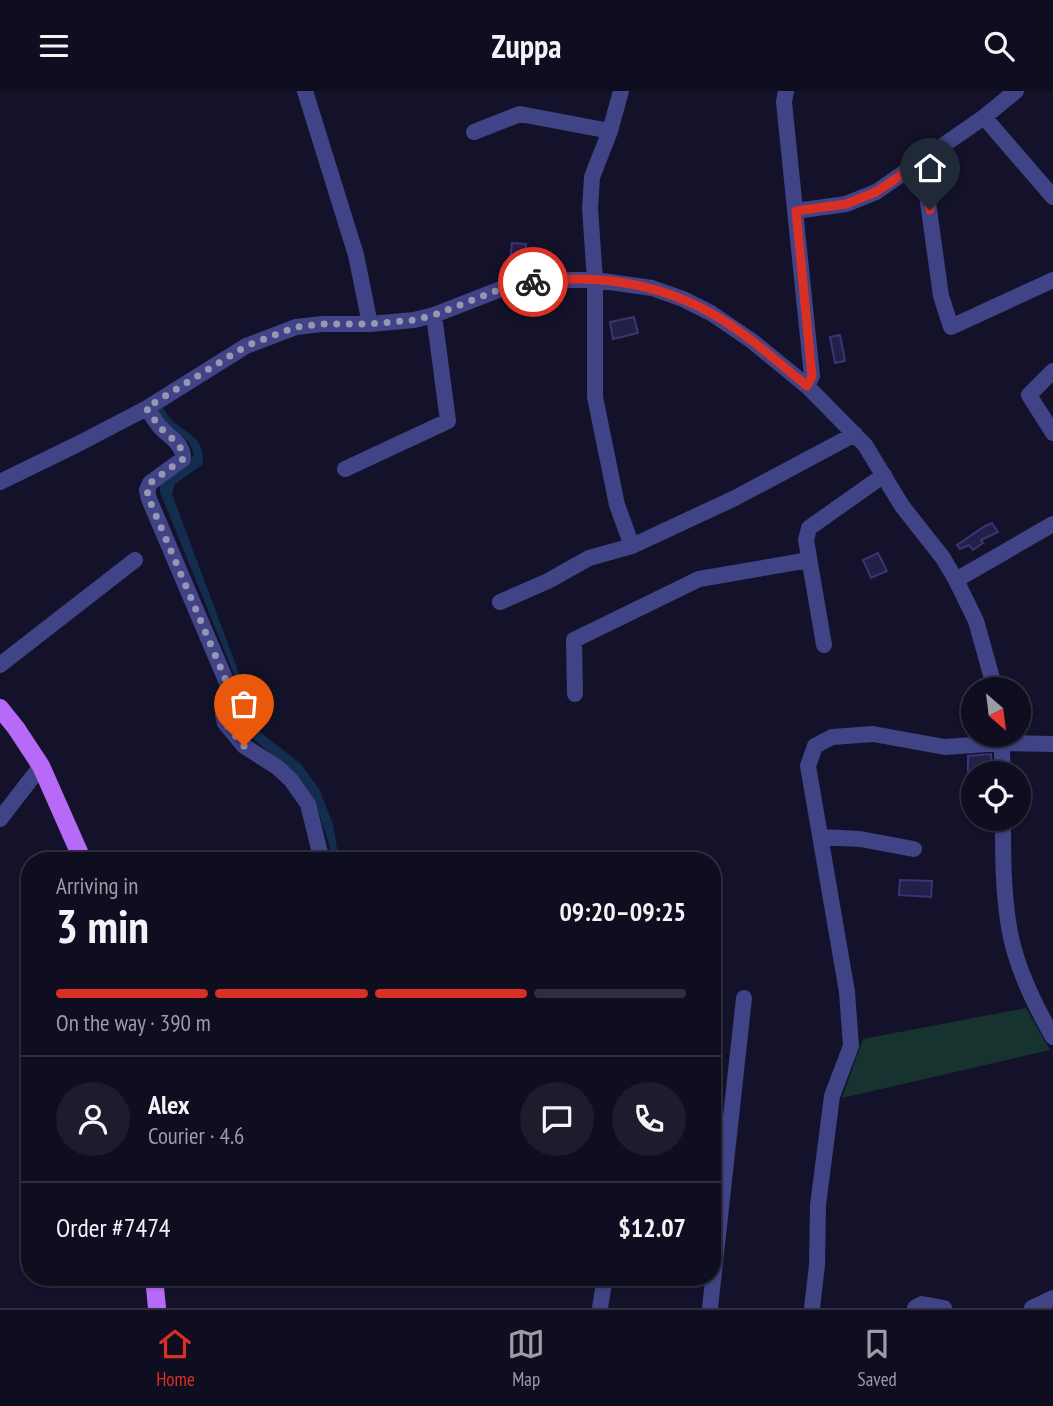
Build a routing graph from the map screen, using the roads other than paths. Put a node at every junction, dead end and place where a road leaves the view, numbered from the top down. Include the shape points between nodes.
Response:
1 (305, 91) edge
2 (621, 91) edge
3 (802, 91) edge
4 (1016, 91) edge
5 (782, 95) edge
6 (984, 117) junction
7 (610, 131) junction
8 (474, 132) dead end
9 (907, 171) junction
10 (1053, 197) edge
11 (796, 211) junction
12 (595, 280) junction
13 (1053, 280) edge
14 (434, 315) junction
15 (370, 324) junction
16 (1053, 371) edge
17 (807, 386) junction
18 (146, 408) junction
19 (1053, 433) edge
20 (855, 434) junction
21 (345, 469) dead end
22 (884, 475) junction
23 (0, 482) edge
24 (1053, 523) edge
25 (632, 546) junction
26 (135, 560) dead end
27 (809, 560) junction
28 (956, 580) junction
29 (500, 602) dead end
30 (824, 645) dead end
31 (0, 665) edge
32 (992, 677) edge
33 (575, 694) dead end
34 (0, 708) edge
35 (1031, 742) edge
36 (1053, 744) edge
37 (961, 745) edge
38 (41, 766) junction
39 (0, 819) edge
40 (1003, 831) edge
41 (820, 837) junction
42 (914, 849) dead end
43 (79, 852) edge
44 (320, 852) edge
45 (744, 998) dead end
46 (1053, 1037) edge
47 (721, 1208) edge
48 (155, 1286) edge
49 (604, 1286) edge
50 (712, 1286) edge
51 (1053, 1299) edge
52 (157, 1308) edge
53 (600, 1308) edge
54 (710, 1308) edge
55 (812, 1308) edge
56 (915, 1308) edge
57 (944, 1308) edge
58 (1032, 1308) edge

1 - 15 street via 356,255
2 - 7 street
3 - 5 street
4 - 6 street
5 - 11 street
6 - 9 street
6 - 10 street
7 - 8 street via 520,114
7 - 12 street via 592,177
9 - 11 street via 876,192 846,204
9 - 13 street via 926,188 941,296 951,327
11 - 17 street via 812,376
12 - 14 street via 523,284
12 - 17 street via 652,288 711,313
12 - 25 street via 595,397 617,505
14 - 15 street
14 - 21 street via 448,421
15 - 18 street via 296,327 246,346
16 - 19 street via 1029,395
17 - 20 street
18 - 23 street
18 - 44 street via 183,454 183,459 147,490 230,690 225,723 244,746 291,781 307,804
20 - 22 street
20 - 25 street
22 - 27 street via 809,528
22 - 28 street
24 - 28 street
25 - 29 street via 589,558
26 - 31 street
27 - 30 street
27 - 33 street via 699,579 574,640
28 - 32 street via 976,621
34 - 38 main road
35 - 36 street
37 - 41 street via 945,747 873,734 832,737 815,746 808,766
38 - 39 street
38 - 43 main road
40 - 46 street via 1009,930 1025,980
41 - 42 street
41 - 55 street via 851,1046 832,1096 818,1205
45 - 47 street
48 - 52 main road
49 - 53 street
50 - 54 street
51 - 58 street
56 - 57 street via 922,1304

